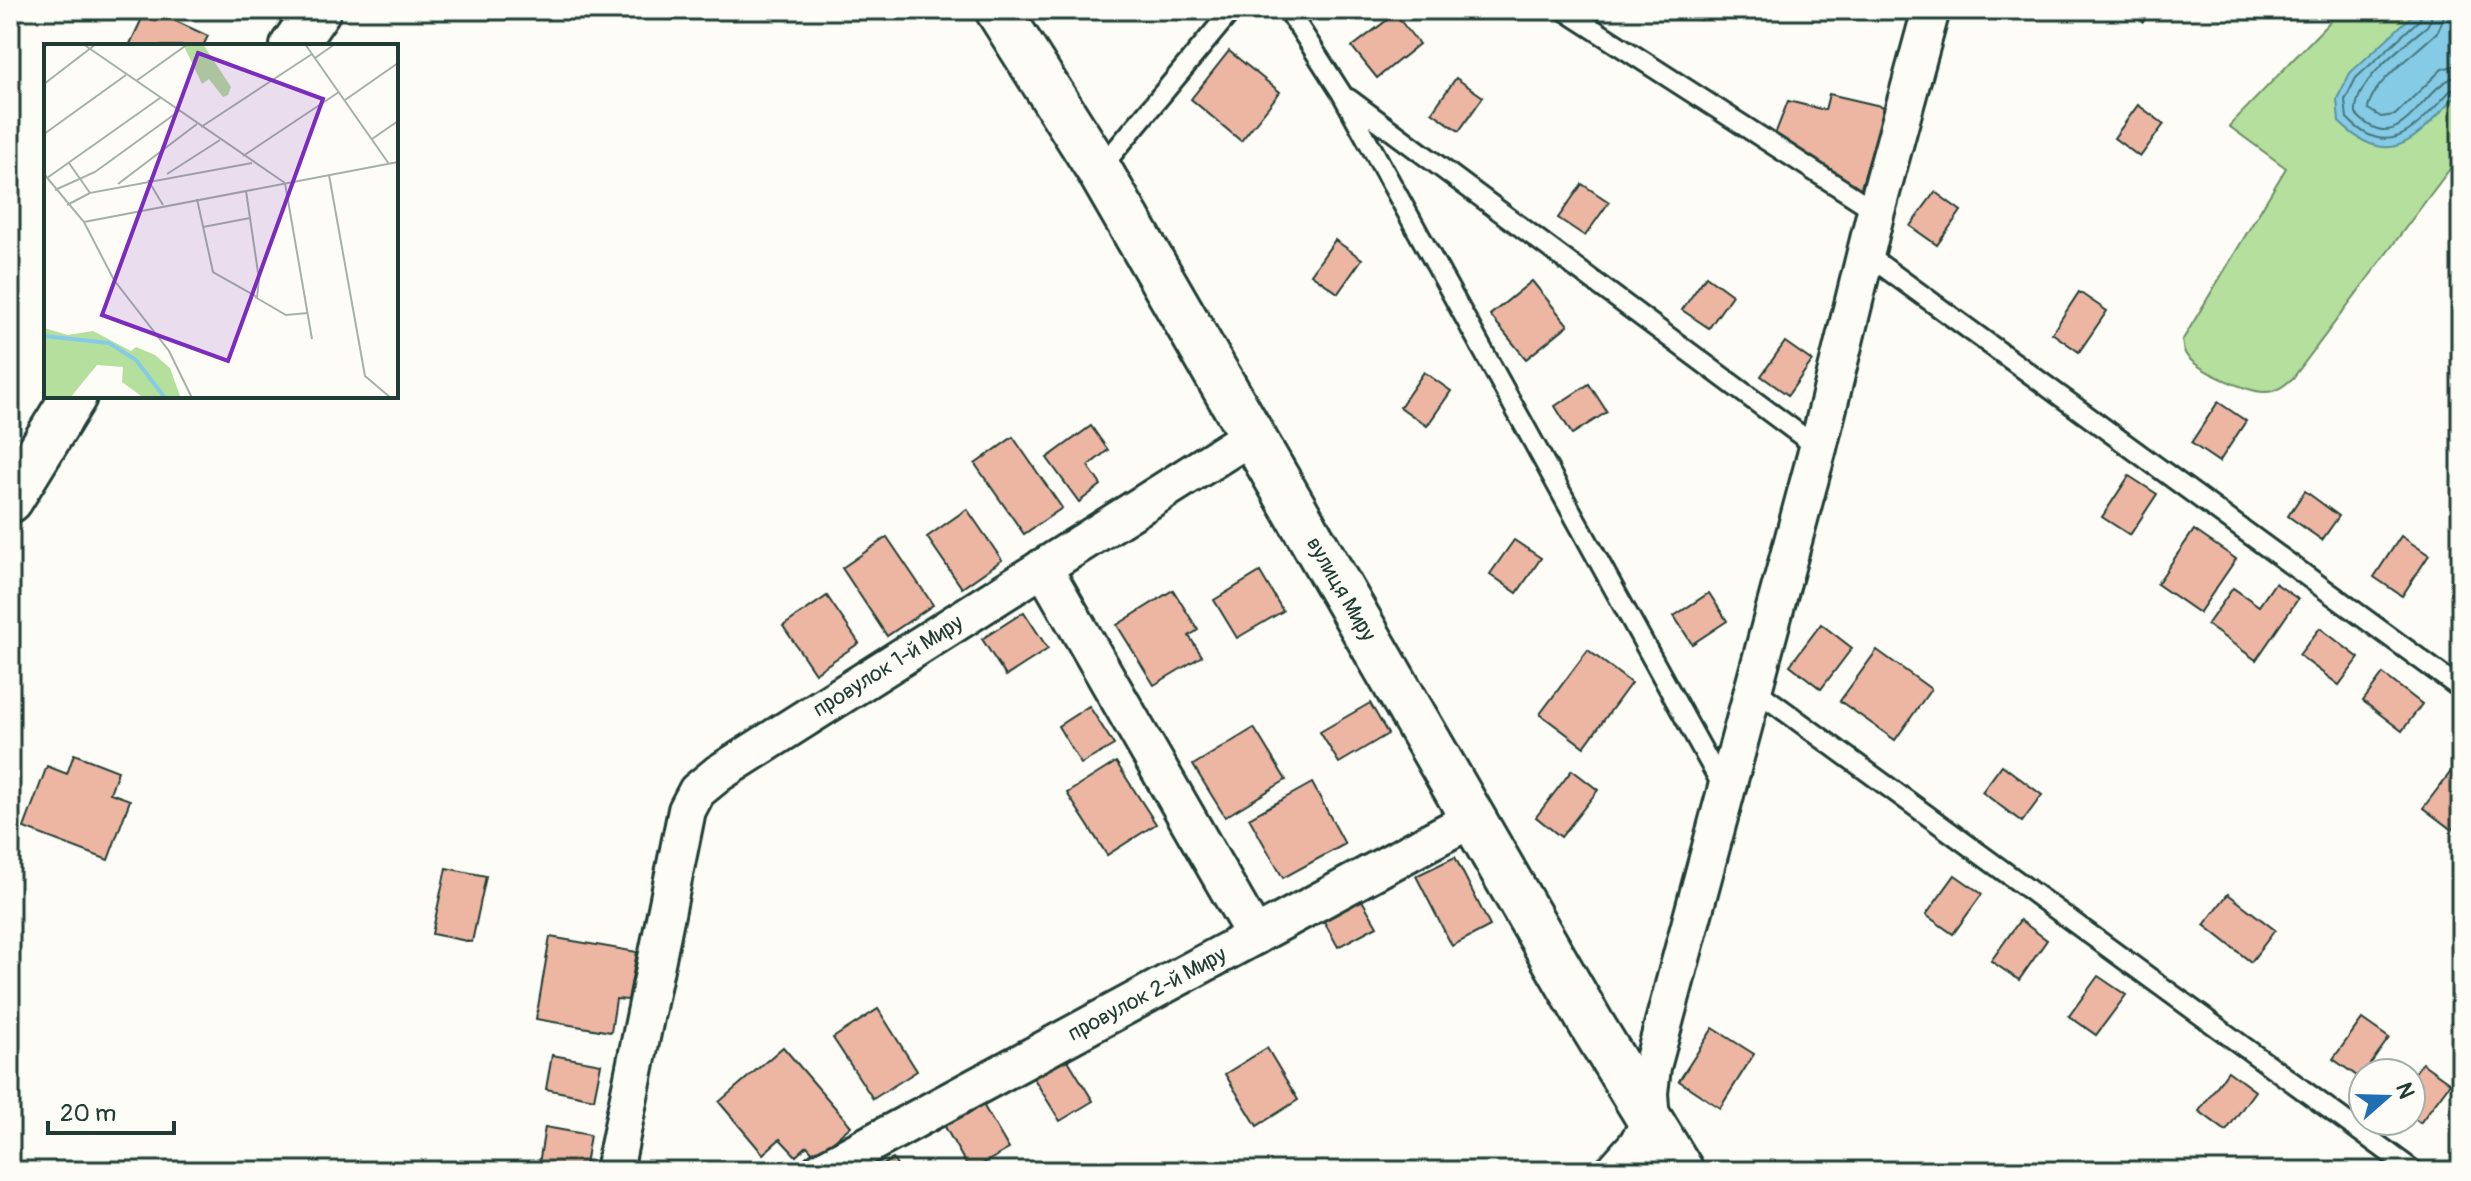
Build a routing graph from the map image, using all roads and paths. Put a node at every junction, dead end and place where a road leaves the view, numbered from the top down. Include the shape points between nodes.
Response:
1 (318, 10) edge
2 (998, 10) edge
3 (1232, 10) edge
4 (1288, 10) edge
5 (1564, 10) edge
6 (1926, 13) edge
7 (294, 44) edge
8 (1342, 94) junction
9 (1099, 170) junction
10 (1876, 211) junction
11 (1866, 254) junction
12 (73, 398) edge
13 (1252, 435) junction
14 (1818, 448) junction
15 (10, 500) edge
16 (1043, 567) junction
17 (1753, 688) junction
18 (2461, 689) edge
19 (1725, 791) junction
20 (1473, 818) junction
21 (1255, 936) junction
22 (1651, 1122) junction
23 (614, 1171) edge
24 (820, 1171) edge
25 (1614, 1171) edge
26 (1681, 1171) edge
27 (2414, 1171) edge

1 - 7 street
2 - 9 street, вулиця Миру
3 - 9 lane
4 - 8 lane
5 - 10 lane
6 - 10 street
8 - 14 lane
8 - 19 lane
9 - 13 street, вулиця Миру
10 - 11 street
11 - 14 street
11 - 18 lane
12 - 15 street
13 - 16 street, провулок 1-й Миру
13 - 20 street, вулиця Миру
14 - 17 street
16 - 21 street
16 - 23 street, провулок 1-й Миру via 697,791 687,810
17 - 19 street
17 - 27 lane
19 - 22 street via 1652,1067
20 - 21 street, провулок 2-й Миру
20 - 22 street, вулиця Миру
21 - 24 street, провулок 2-й Миру
22 - 25 street
22 - 26 street, вулиця Миру

